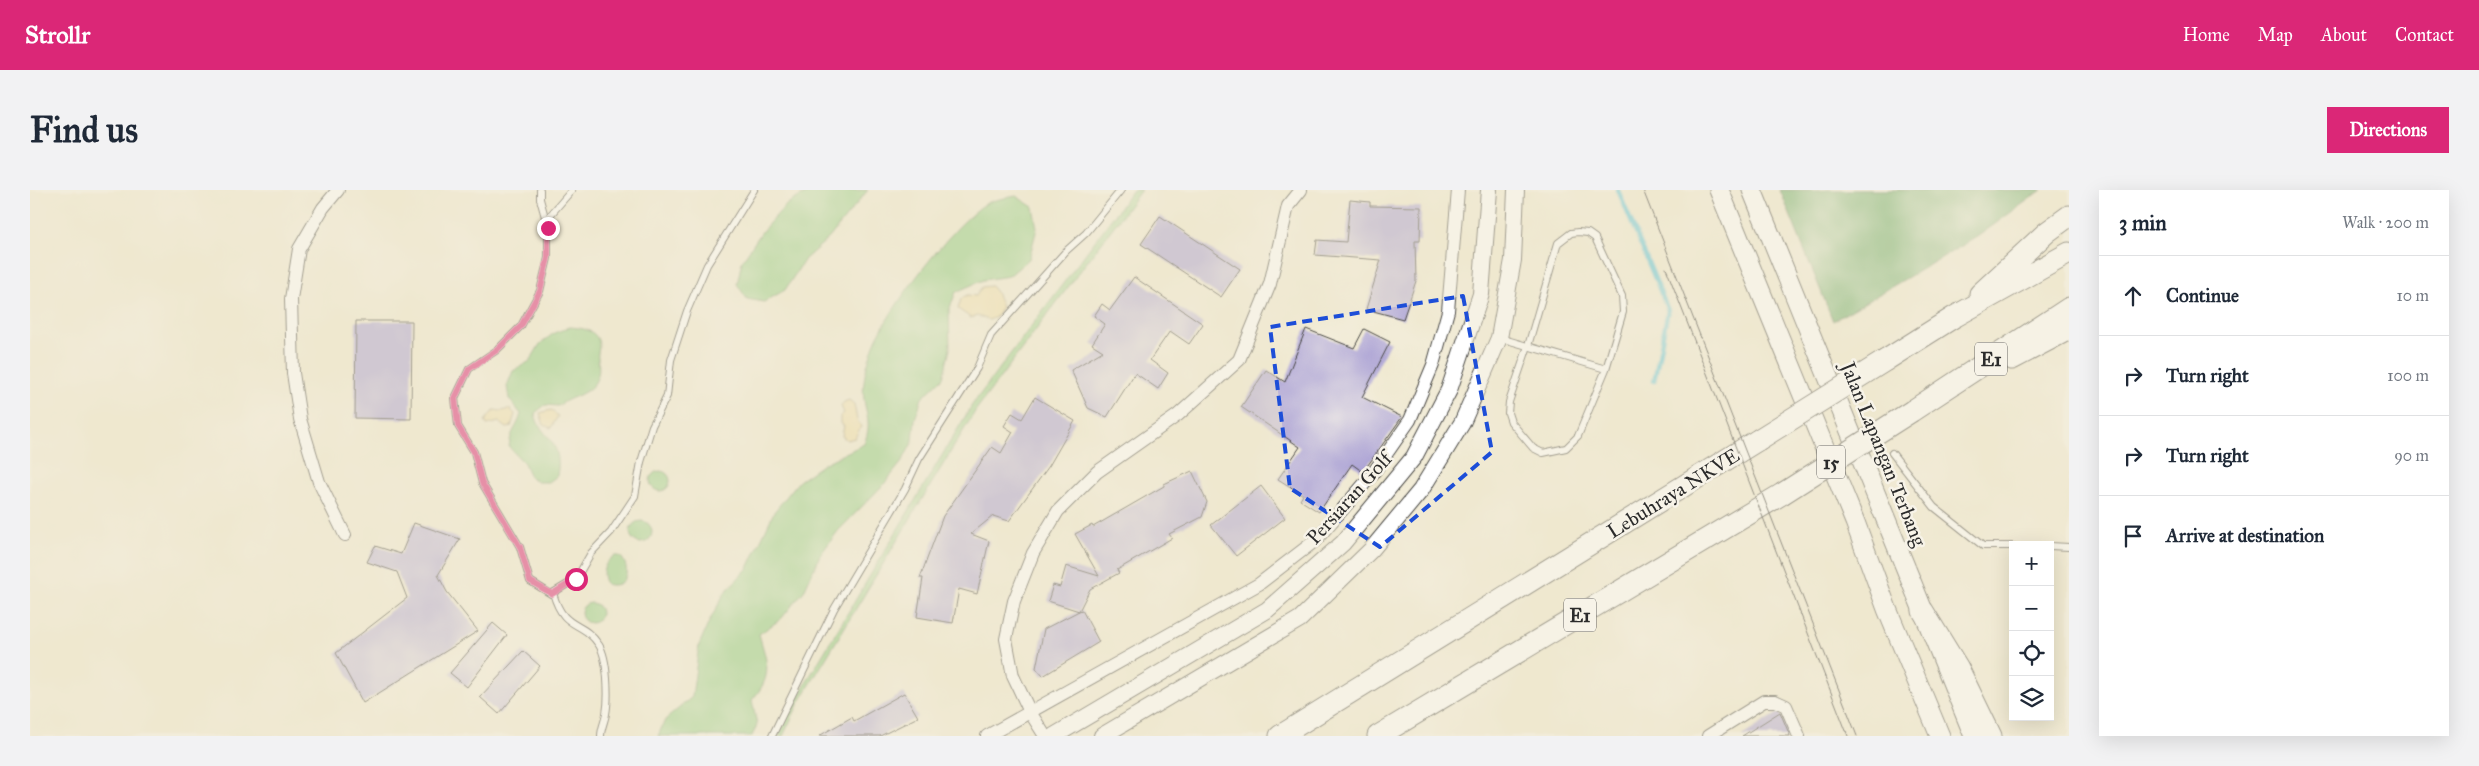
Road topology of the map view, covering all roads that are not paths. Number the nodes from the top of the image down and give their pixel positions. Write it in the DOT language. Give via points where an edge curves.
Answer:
graph roads {
  1 [pos="338,190"];
  2 [pos="540,190"];
  3 [pos="572,190"];
  4 [pos="754,190"];
  5 [pos="1121,190"];
  6 [pos="1301,190"];
  7 [pos="1458,190"];
  8 [pos="1489,190"];
  9 [pos="1516,190"];
  10 [pos="1719,190"];
  11 [pos="1752,190"];
  12 [pos="2069,216"];
  13 [pos="546,220"];
  14 [pos="2069,253"];
  15 [pos="2069,308"];
  16 [pos="1954,318"];
  17 [pos="2069,329"];
  18 [pos="1499,338"];
  19 [pos="1528,346"];
  20 [pos="1606,369"];
  21 [pos="1912,411"];
  22 [pos="1892,453"];
  23 [pos="345,535"];
  24 [pos="2009,546"];
  25 [pos="2054,546"];
  26 [pos="2069,547"];
  27 [pos="552,593"];
  28 [pos="1923,612"];
  29 [pos="1030,712"];
  30 [pos="602,736"];
  31 [pos="772,736"];
  32 [pos="987,736"];
  33 [pos="1045,736"];
  34 [pos="1054,736"];
  35 [pos="1102,736"];
  36 [pos="1280,736"];
  37 [pos="1378,736"];
  38 [pos="1708,736"];
  39 [pos="1799,736"];
  40 [pos="1940,736"];
  41 [pos="1974,736"];
  42 [pos="1992,736"];
  1 -- 23 [label="street" via="323,208 299,249 291,300 293,373 300,419 320,482"];
  2 -- 13 [label="lane"];
  3 -- 13 [label="lane"];
  4 -- 27 [label="lane" via="707,265 687,311 671,360 667,396 652,426 635,496 611,532 591,553 576,579"];
  5 -- 31 [label="lane" via="992,336 977,368 919,458 905,489 834,609"];
  6 -- 29 [label="street" via="1288,206 1270,284 1239,360 1178,415 1097,472 1058,511 1033,553 1014,601 1006,639 1013,676"];
  7 -- 29 [label="street" via="1448,311 1433,365 1410,420 1371,476 1316,540 1259,584"];
  8 -- 34 [label="street, Persiaran Golf" via="1481,294 1449,390 1414,456 1343,543 1267,610"];
  9 -- 18 [label="street" via="1513,260"];
  10 -- 40 [label="main road, 15"];
  11 -- 28 [label="main road, Jalan Lapangan Terbang / 15"];
  12 -- 16 [label="highway" via="2047,232"];
  13 -- 27 [label="lane" via="548,258 540,291 521,326 497,350 469,369 455,398 458,426 474,452 482,483 520,547 530,581"];
  14 -- 16 [label="highway, Lebuhraya NKVE"];
  15 -- 21 [label="highway, E1"];
  16 -- 36 [label="highway, Lebuhraya NKVE, bridge"];
  17 -- 21 [label="highway"];
  18 -- 19 [label="lane"];
  18 -- 35 [label="street" via="1462,423 1421,490 1372,548 1300,619"];
  19 -- 20 [label="lane"];
  19 -- 20 [label="lane" via="1508,413 1511,422 1533,448 1543,453 1566,448 1578,436"];
  19 -- 20 [label="lane" via="1558,243 1571,233 1588,233 1595,238 1622,296 1623,312"];
  21 -- 37 [label="highway, E1, bridge" via="1782,494"];
  22 -- 24 [label="lane" via="1934,507 1982,546"];
  25 -- 26 [label="lane"];
  27 -- 30 [label="lane" via="558,610 570,624 589,633 601,647 607,679"];
  28 -- 41 [label="main road, Jalan Lapangan Terbang / 15"];
  28 -- 42 [label="highway" via="1958,668"];
  29 -- 32 [label="street"];
  29 -- 33 [label="street"];
  38 -- 39 [label="street" via="1764,701 1786,706"];
}
